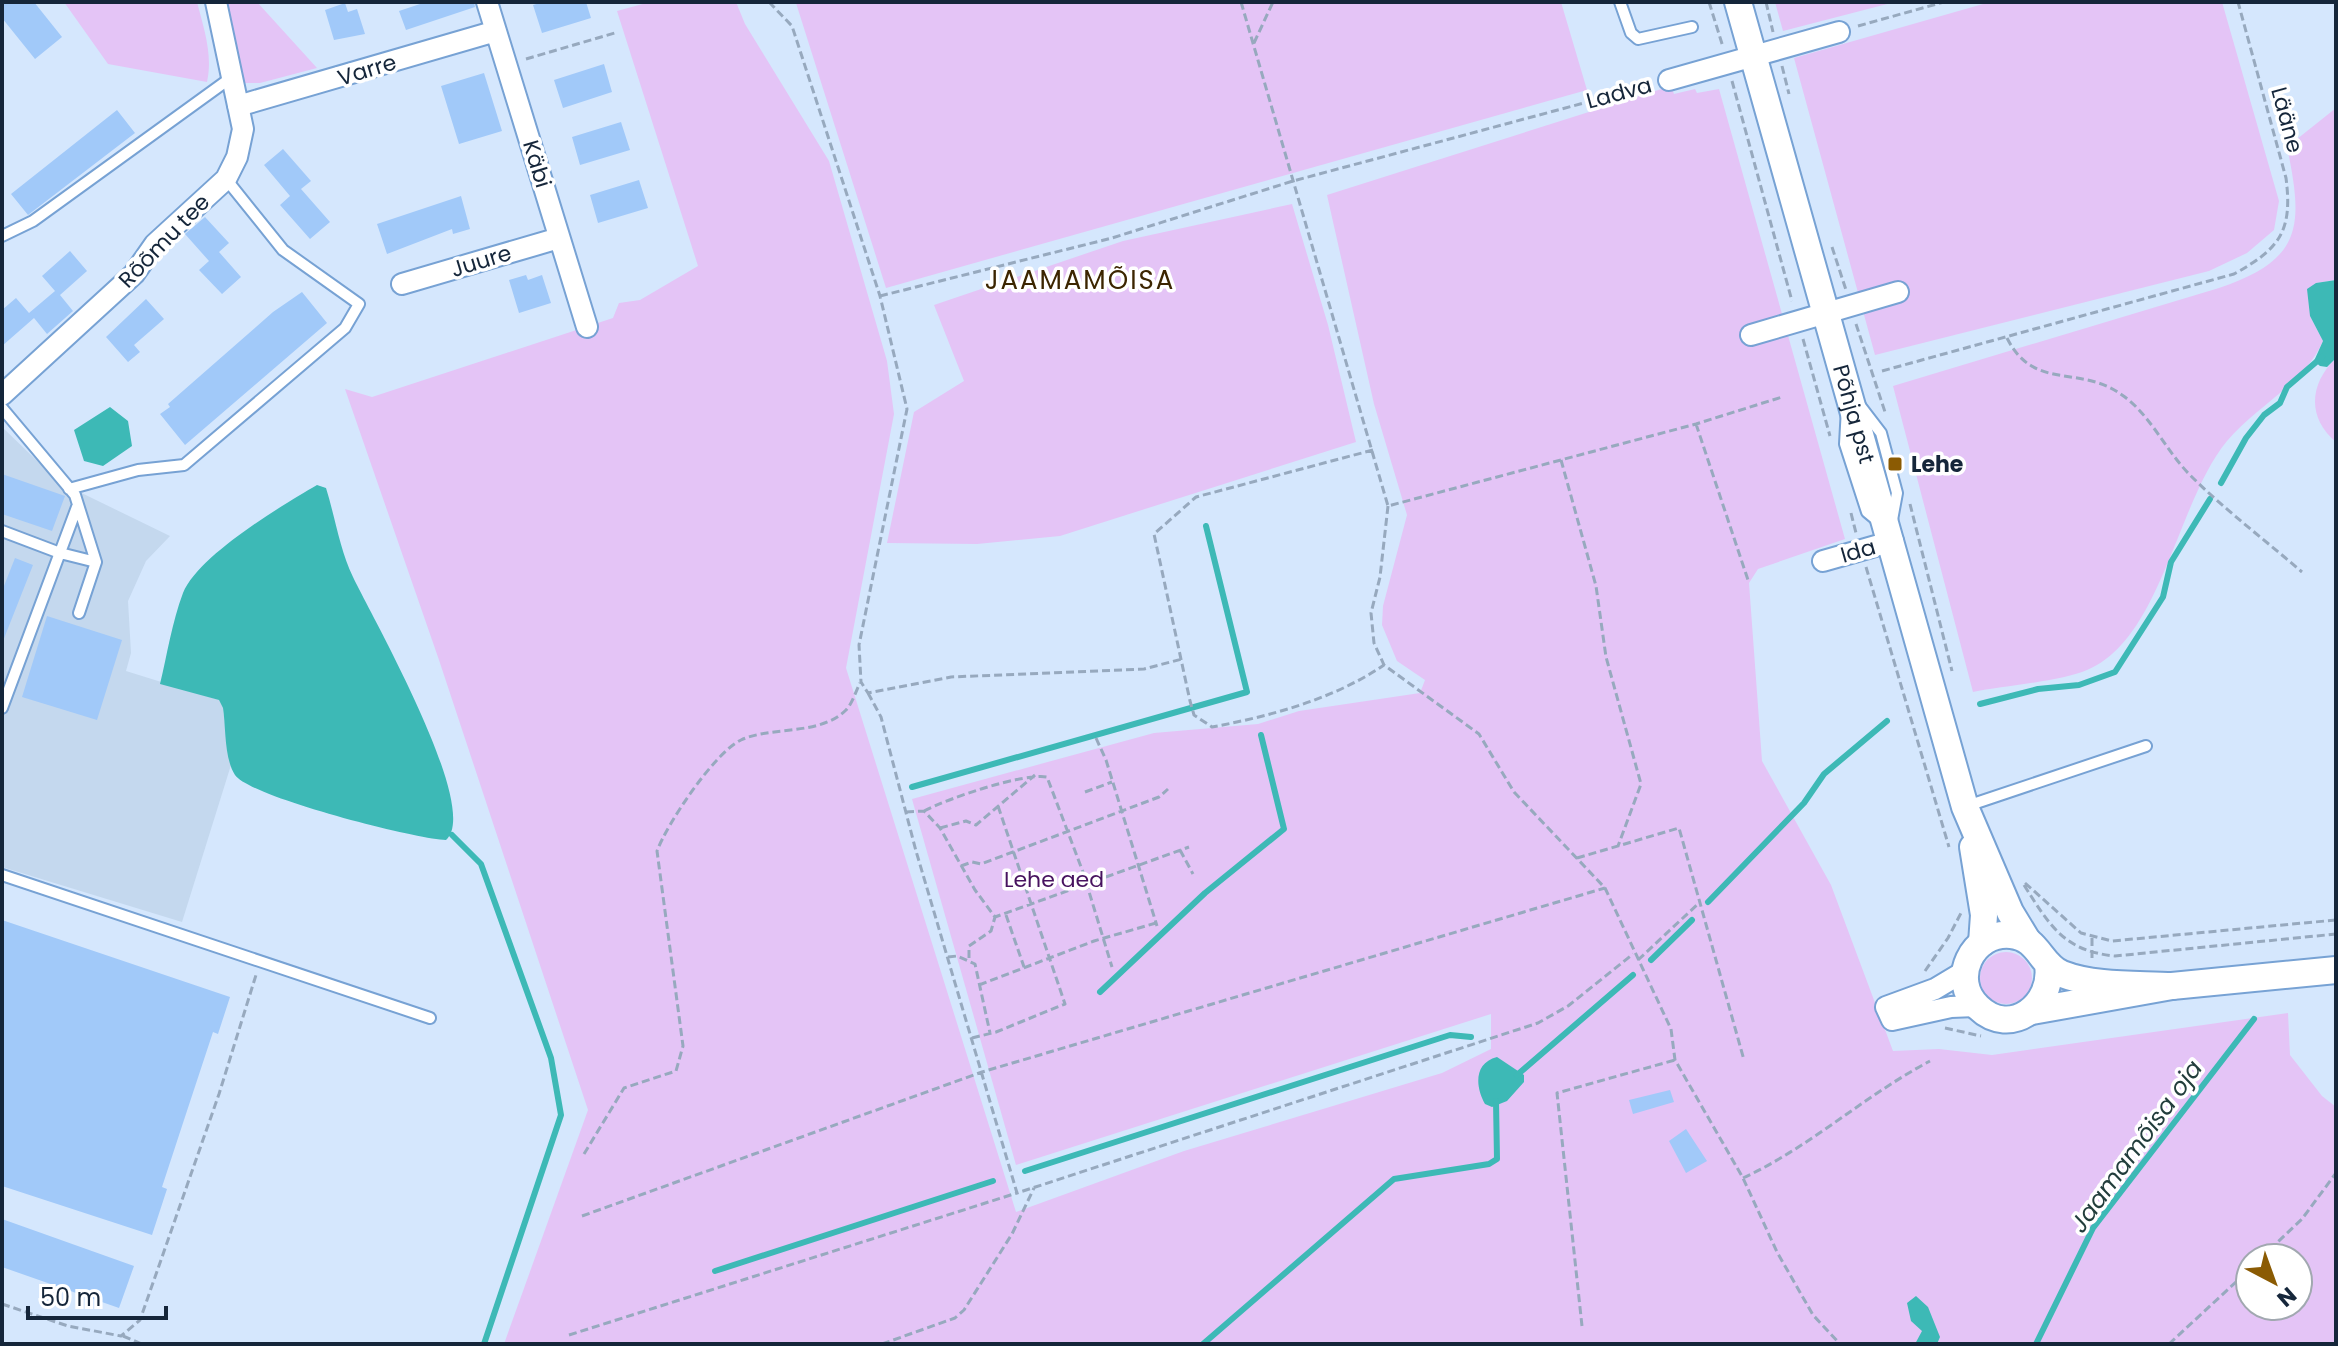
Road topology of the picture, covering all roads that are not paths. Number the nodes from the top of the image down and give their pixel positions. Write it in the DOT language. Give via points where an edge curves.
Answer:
graph roads {
  1 [pos="216,2"];
  2 [pos="487,2"];
  3 [pos="1620,2"];
  4 [pos="1738,2"];
  5 [pos="1692,27"];
  6 [pos="496,31"];
  7 [pos="1839,32"];
  8 [pos="1754,56"];
  9 [pos="232,77"];
  10 [pos="1669,80"];
  11 [pos="238,106"];
  12 [pos="226,179"];
  13 [pos="2,236"];
  14 [pos="559,238"];
  15 [pos="402,284"];
  16 [pos="1898,292"];
  17 [pos="1827,313"];
  18 [pos="587,327"];
  19 [pos="1751,335"];
  20 [pos="2,395"];
  21 [pos="2,408"];
  22 [pos="69,489"];
  23 [pos="77,507"];
  24 [pos="2,531"];
  25 [pos="1891,536"];
  26 [pos="60,553"];
  27 [pos="1823,561"];
  28 [pos="96,562"];
  29 [pos="79,613"];
  30 [pos="2,708"];
  31 [pos="2146,746"];
  32 [pos="1968,815"];
  33 [pos="2,875"];
  34 [pos="2027,940"];
  35 [pos="1982,943"];
  36 [pos="2048,965"];
  37 [pos="2336,970"];
  38 [pos="1965,971"];
  39 [pos="2172,986"];
  40 [pos="1976,1006"];
  41 [pos="2032,1011"];
  42 [pos="430,1018"];
  1 -- 9 [label="street, Rõõmu tee"];
  2 -- 6 [label="street, Käbi"];
  3 -- 5 [label="lane" via="1638,39"];
  4 -- 8 [label="street, Põhja pst"];
  6 -- 11 [label="street, Varre"];
  6 -- 14 [label="street, Käbi"];
  7 -- 8 [label="street, Ladva"];
  8 -- 10 [label="street, Ladva"];
  8 -- 17 [label="street, Põhja pst"];
  9 -- 11 [label="street, Rõõmu tee"];
  9 -- 13 [label="lane" via="33,221"];
  11 -- 12 [label="street, Rõõmu tee" via="243,129"];
  12 -- 20 [label="street, Rõõmu tee" via="155,244 134,274"];
  12 -- 22 [label="lane" via="283,250 359,304 345,328 184,465 138,470"];
  14 -- 15 [label="street, Juure"];
  14 -- 18 [label="street, Käbi"];
  16 -- 17 [label="street"];
  17 -- 19 [label="street"];
  17 -- 25 [label="street, Põhja pst"];
  21 -- 22 [label="lane"];
  22 -- 23 [label="lane"];
  23 -- 26 [label="lane"];
  23 -- 28 [label="lane"];
  24 -- 26 [label="lane"];
  25 -- 27 [label="street, Ida"];
  25 -- 32 [label="street, Põhja pst"];
  26 -- 28 [label="lane"];
  26 -- 30 [label="lane"];
  28 -- 29 [label="lane"];
  31 -- 32 [label="lane"];
  32 -- 34 [label="street, Põhja pst"];
  32 -- 35 [label="street, Põhja pst" via="1984,915"];
  33 -- 42 [label="lane"];
  34 -- 35 [label="street" via="2004,935"];
  34 -- 36 [label="street"];
  35 -- 38 [label="street" via="1970,955"];
  36 -- 39 [label="street" via="2059,973 2092,967"];
  36 -- 41 [label="street" via="2045,995"];
  37 -- 39 [label="street"];
  38 -- 40 [label="street"];
  38 -- 40 [label="street" via="1886,1007 1892,1020"];
  39 -- 41 [label="street"];
  40 -- 41 [label="street" via="1997,1018"];
}
